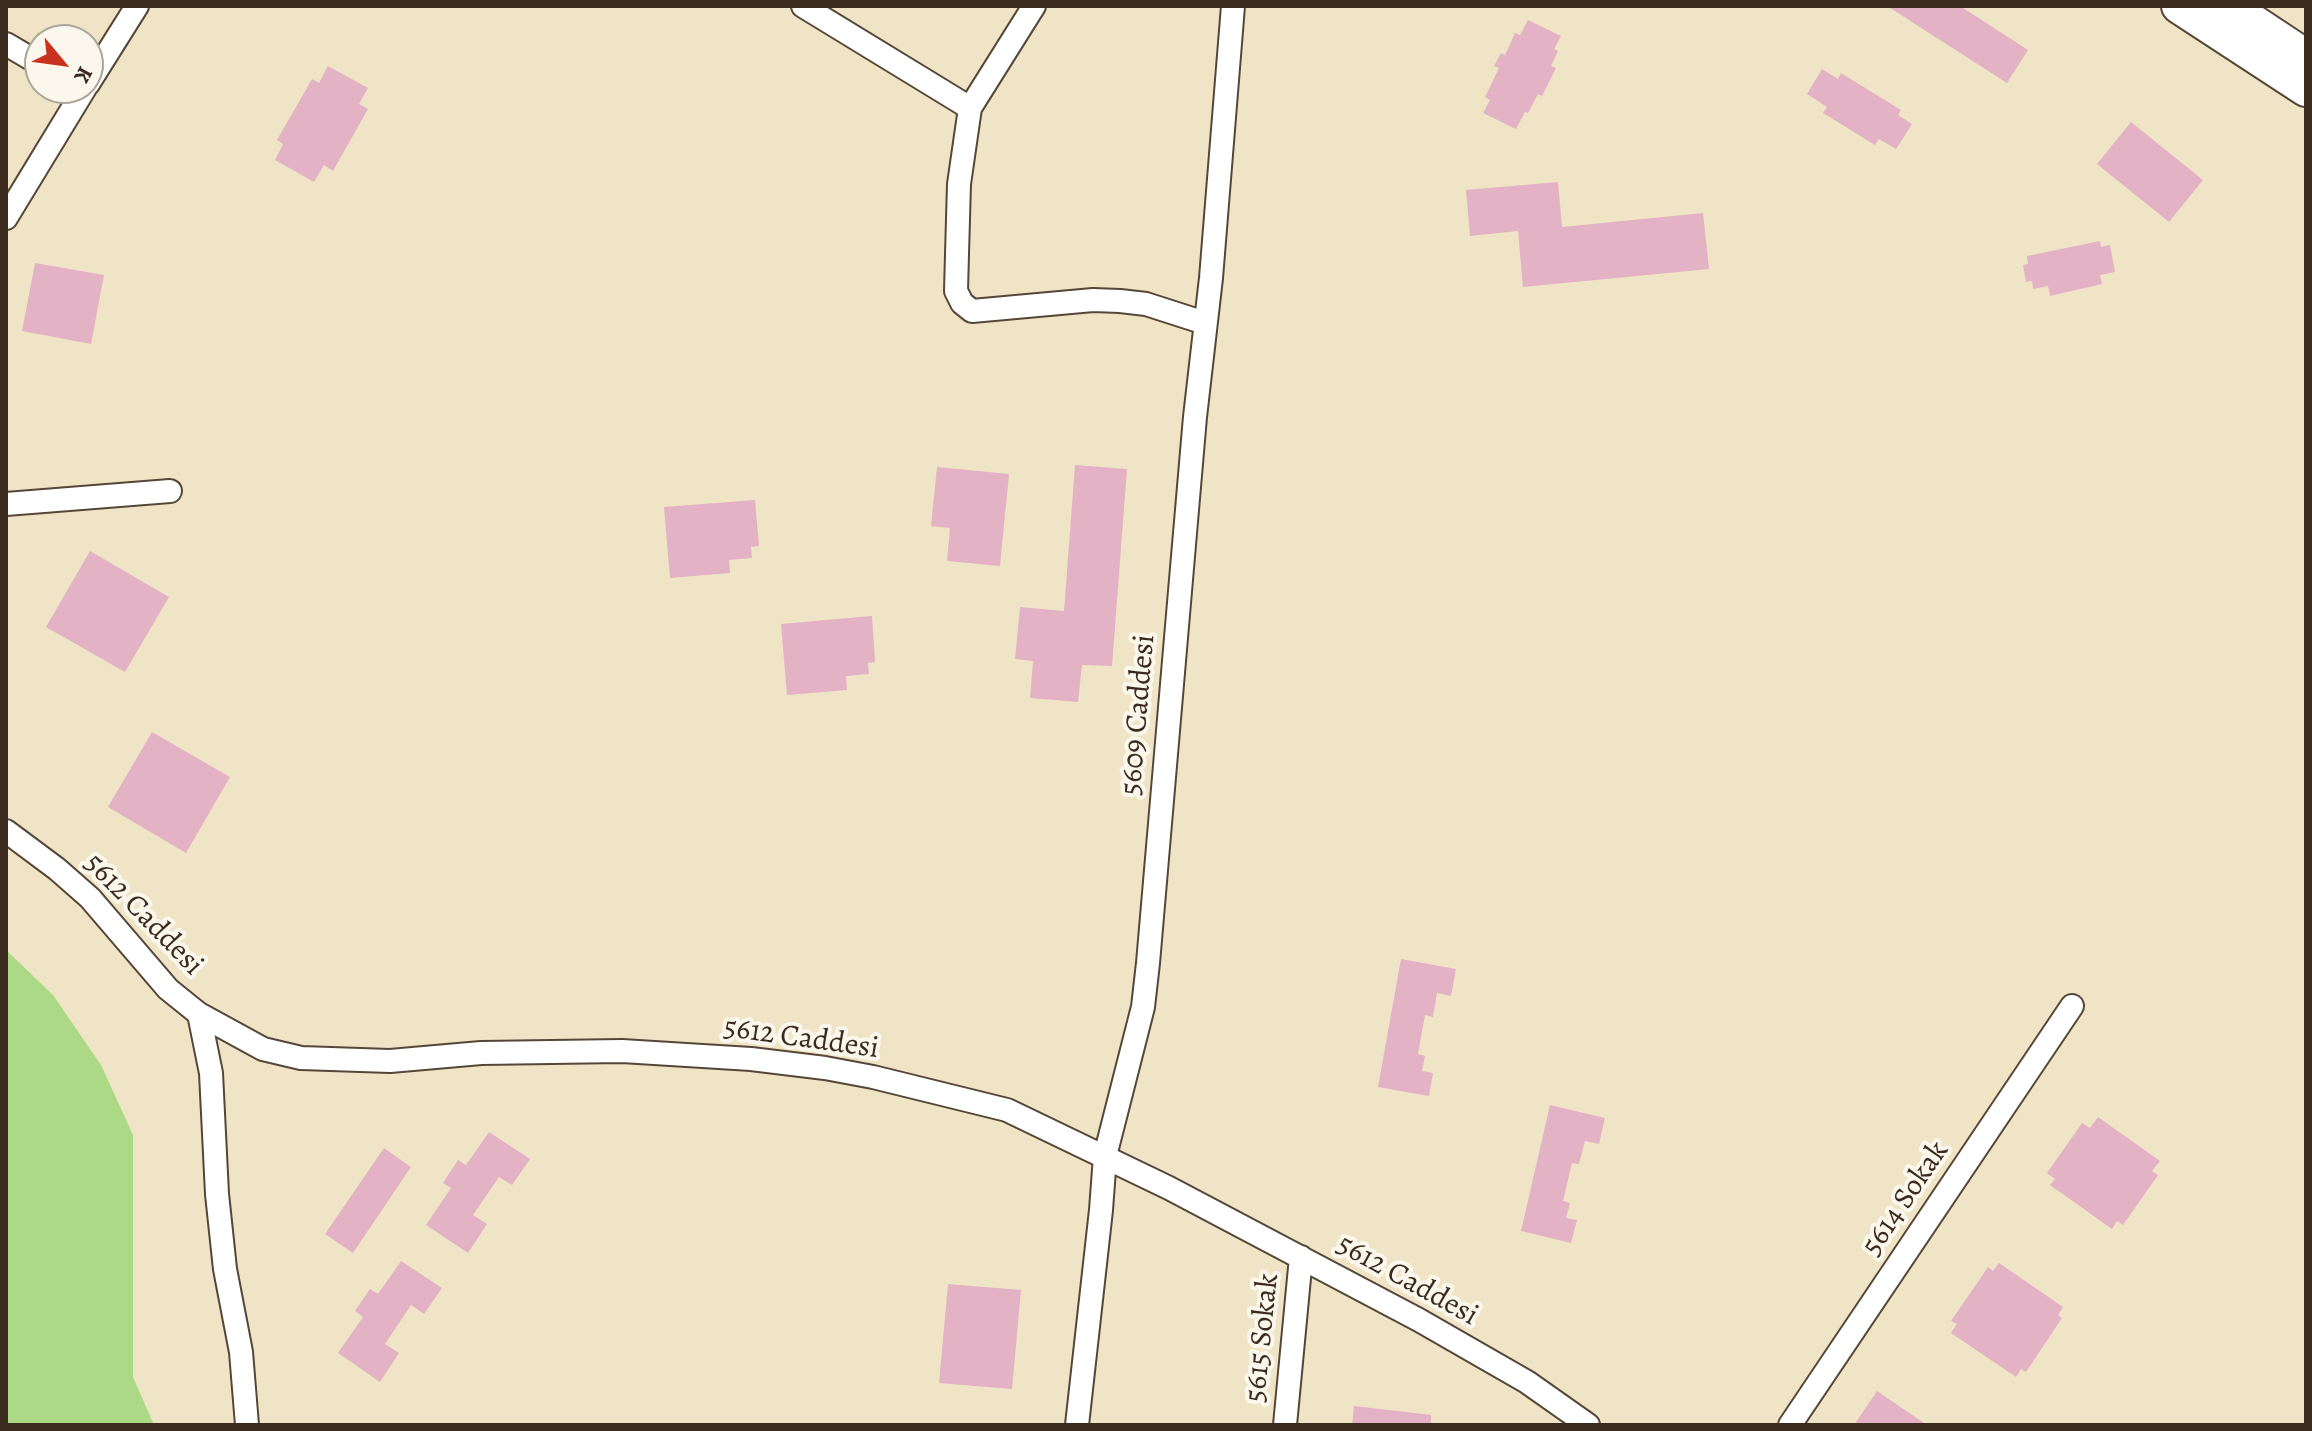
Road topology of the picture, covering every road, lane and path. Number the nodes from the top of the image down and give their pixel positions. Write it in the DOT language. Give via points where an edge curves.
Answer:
graph roads {
  1 [pos="137,6"];
  2 [pos="803,6"];
  3 [pos="1034,6"];
  4 [pos="1233,6"];
  5 [pos="2179,6"];
  6 [pos="2229,6"];
  7 [pos="6,44"];
  8 [pos="24,55"];
  9 [pos="104,56"];
  10 [pos="2306,57"];
  11 [pos="2306,89"];
  12 [pos="74,104"];
  13 [pos="970,108"];
  14 [pos="6,218"];
  15 [pos="1205,323"];
  16 [pos="170,491"];
  17 [pos="6,504"];
  18 [pos="6,831"];
  19 [pos="2072,1006"];
  20 [pos="199,1014"];
  21 [pos="1105,1156"];
  22 [pos="1301,1257"];
  23 [pos="247,1425"];
  24 [pos="1077,1425"];
  25 [pos="1285,1425"];
  26 [pos="1588,1425"];
  27 [pos="1790,1425"];
  1 -- 9 [label="street"];
  2 -- 13 [label="street"];
  3 -- 13 [label="street"];
  4 -- 15 [label="street, 5609 Caddesi"];
  5 -- 11 [label="highway"];
  6 -- 10 [label="highway"];
  7 -- 8 [label="street"];
  12 -- 14 [label="street"];
  13 -- 15 [label="street" via="959,184 956,291 962,303 972,311 1120,301"];
  15 -- 21 [label="street, 5609 Caddesi" via="1144,992"];
  16 -- 17 [label="street"];
  18 -- 20 [label="street, 5612 Caddesi" via="90,898 149,970"];
  19 -- 27 [label="street, 5614 Sokak"];
  20 -- 21 [label="street, 5612 Caddesi" via="263,1049 301,1058 390,1061 481,1053 622,1051 825,1068 1007,1110"];
  20 -- 23 [label="street" via="211,1073 222,1239"];
  21 -- 22 [label="street, 5612 Caddesi"];
  21 -- 24 [label="street, 5609 Caddesi"];
  22 -- 25 [label="street, 5615 Sokak"];
  22 -- 26 [label="street, 5612 Caddesi" via="1514,1374"];
}
